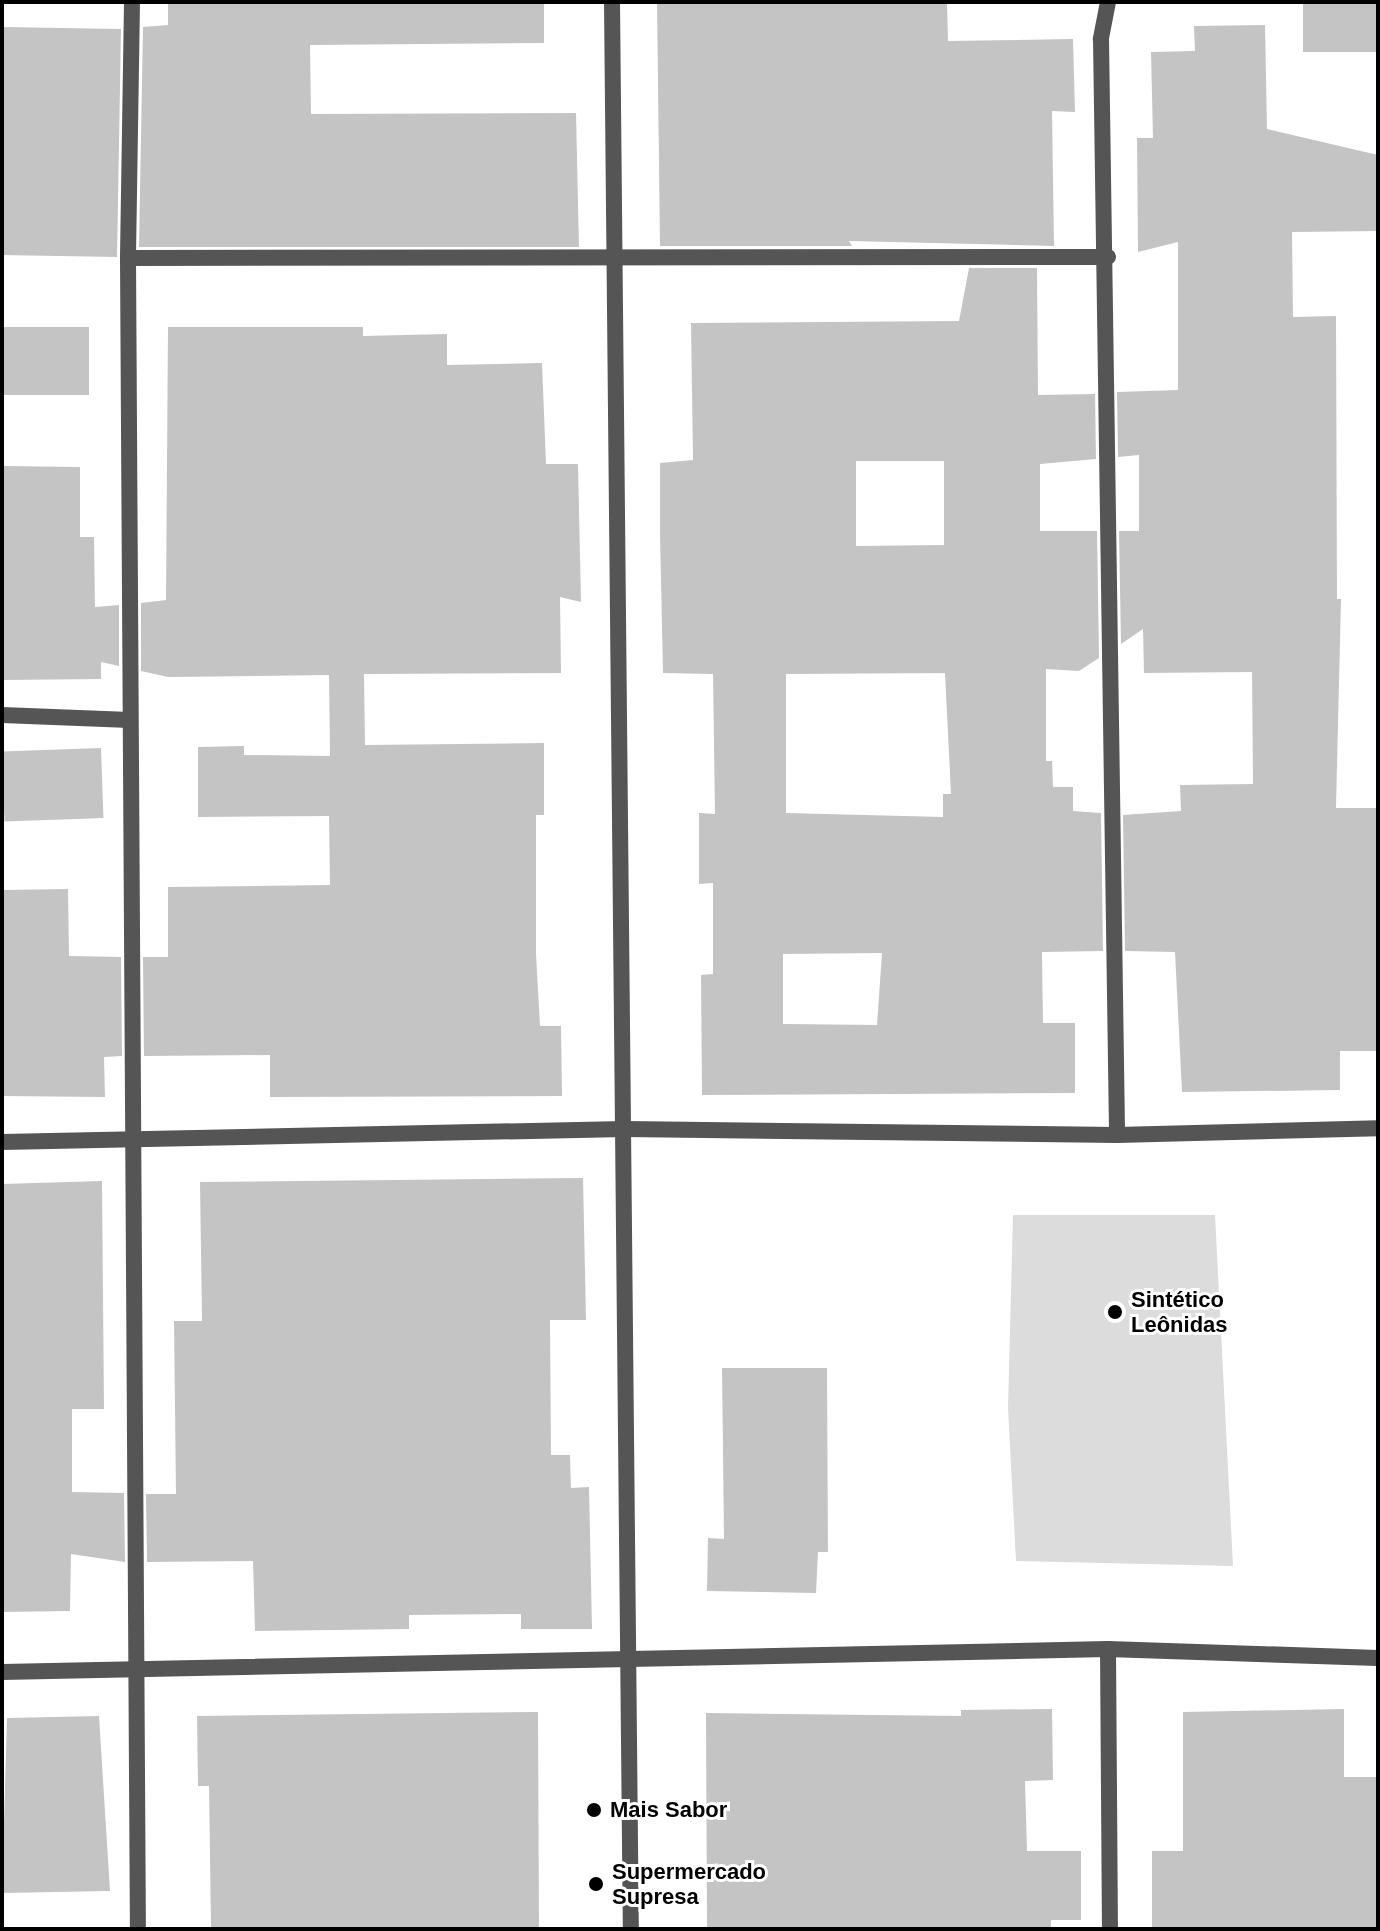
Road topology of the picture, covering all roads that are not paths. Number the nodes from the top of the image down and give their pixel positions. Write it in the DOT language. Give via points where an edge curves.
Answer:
graph roads {
  1 [pos="132,2"];
  2 [pos="612,2"];
  3 [pos="1108,2"];
  4 [pos="614,253"];
  5 [pos="1108,257"];
  6 [pos="128,258"];
  7 [pos="2,715"];
  8 [pos="130,720"];
  9 [pos="1378,1128"];
  10 [pos="625,1129"];
  11 [pos="1117,1135"];
  12 [pos="2,1142"];
  13 [pos="132,1143"];
  14 [pos="1108,1649"];
  15 [pos="627,1657"];
  16 [pos="1378,1658"];
  17 [pos="2,1672"];
  18 [pos="139,1672"];
  19 [pos="138,1929"];
  20 [pos="631,1929"];
  21 [pos="1110,1929"];
  1 -- 6 [label="street"];
  2 -- 4 [label="street"];
  3 -- 5 [label="street" via="1101,39"];
  4 -- 5 [label="street"];
  4 -- 6 [label="street"];
  4 -- 10 [label="street"];
  5 -- 11 [label="street"];
  6 -- 8 [label="street"];
  7 -- 8 [label="street"];
  8 -- 13 [label="street"];
  9 -- 11 [label="street"];
  10 -- 11 [label="street"];
  10 -- 13 [label="street"];
  10 -- 15 [label="street"];
  12 -- 13 [label="street"];
  13 -- 18 [label="street"];
  14 -- 15 [label="street"];
  14 -- 16 [label="street"];
  14 -- 21 [label="street"];
  15 -- 18 [label="street"];
  15 -- 20 [label="street"];
  17 -- 18 [label="street"];
  18 -- 19 [label="street"];
}
